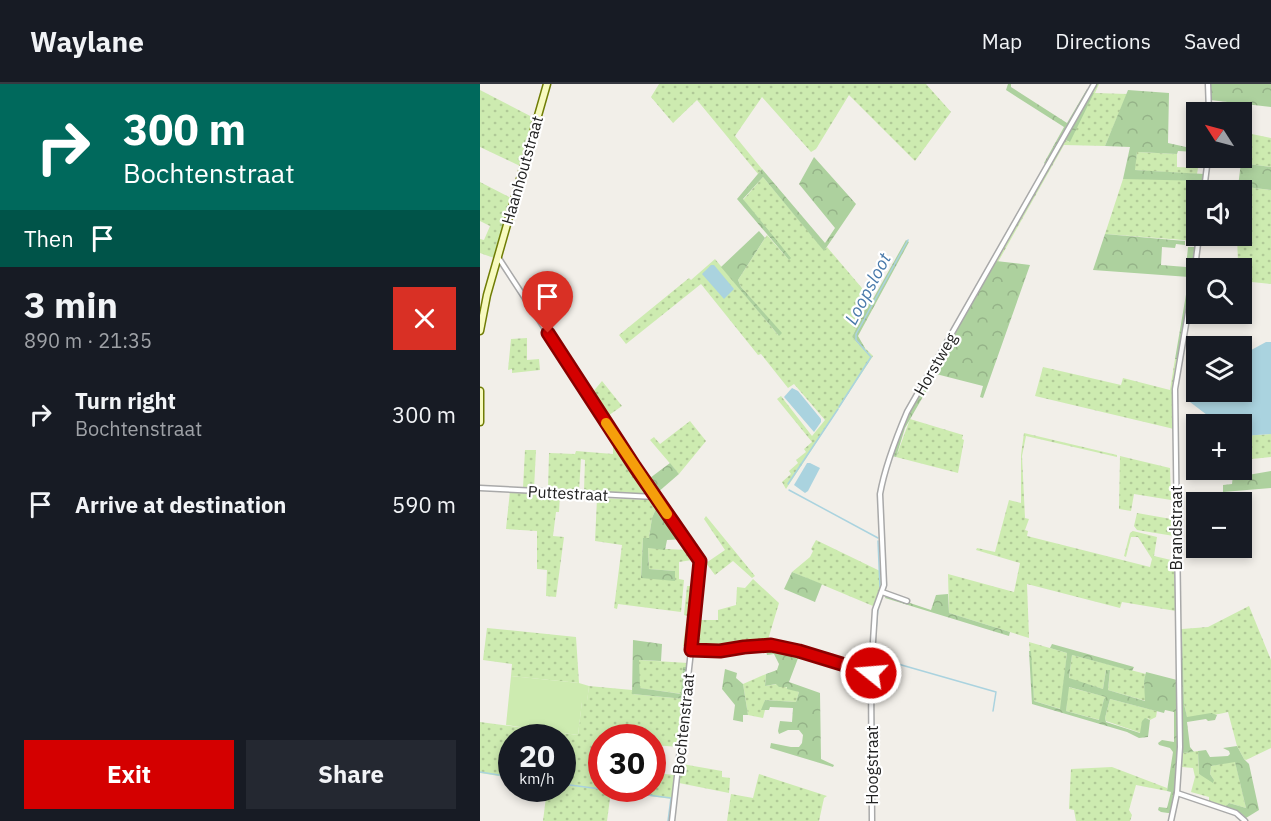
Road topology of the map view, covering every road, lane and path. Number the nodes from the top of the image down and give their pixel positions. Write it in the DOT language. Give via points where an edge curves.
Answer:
graph roads {
  1 [pos="547,84"];
  2 [pos="1094,84"];
  3 [pos="1208,84"];
  4 [pos="1209,102"];
  5 [pos="1198,246"];
  6 [pos="497,257"];
  7 [pos="482,308"];
  8 [pos="480,331"];
  9 [pos="480,391"];
  10 [pos="480,422"];
  11 [pos="480,488"];
  12 [pos="656,497"];
  13 [pos="882,592"];
  14 [pos="907,601"];
  15 [pos="691,650"];
  16 [pos="871,673"];
  17 [pos="1177,793"];
  18 [pos="672,821"];
  19 [pos="872,821"];
  20 [pos="1171,821"];
  21 [pos="1245,821"];
  1 -- 6 [label="street, Haanhoutstraat"];
  2 -- 13 [label="street, Horstweg" via="899,430 880,494"];
  3 -- 4 [label="street"];
  5 -- 17 [label="street, Brandstraat" via="1175,389 1180,737"];
  6 -- 7 [label="street, Haanhoutstraat"];
  6 -- 12 [label="street, Bochtenstraat"];
  7 -- 8 [label="street, Haanhoutstraat"];
  9 -- 10 [label="street"];
  11 -- 12 [label="street, Puttestraat"];
  12 -- 15 [label="street, Bochtenstraat" via="700,563"];
  13 -- 14 [label="street"];
  13 -- 16 [label="street, Horstweg" via="875,610"];
  15 -- 16 [label="street" via="771,645"];
  15 -- 18 [label="street, Bochtenstraat"];
  16 -- 19 [label="street, Hoogstraat"];
  17 -- 20 [label="street, Brandstraat"];
  17 -- 21 [label="street" via="1236,813"];
}
